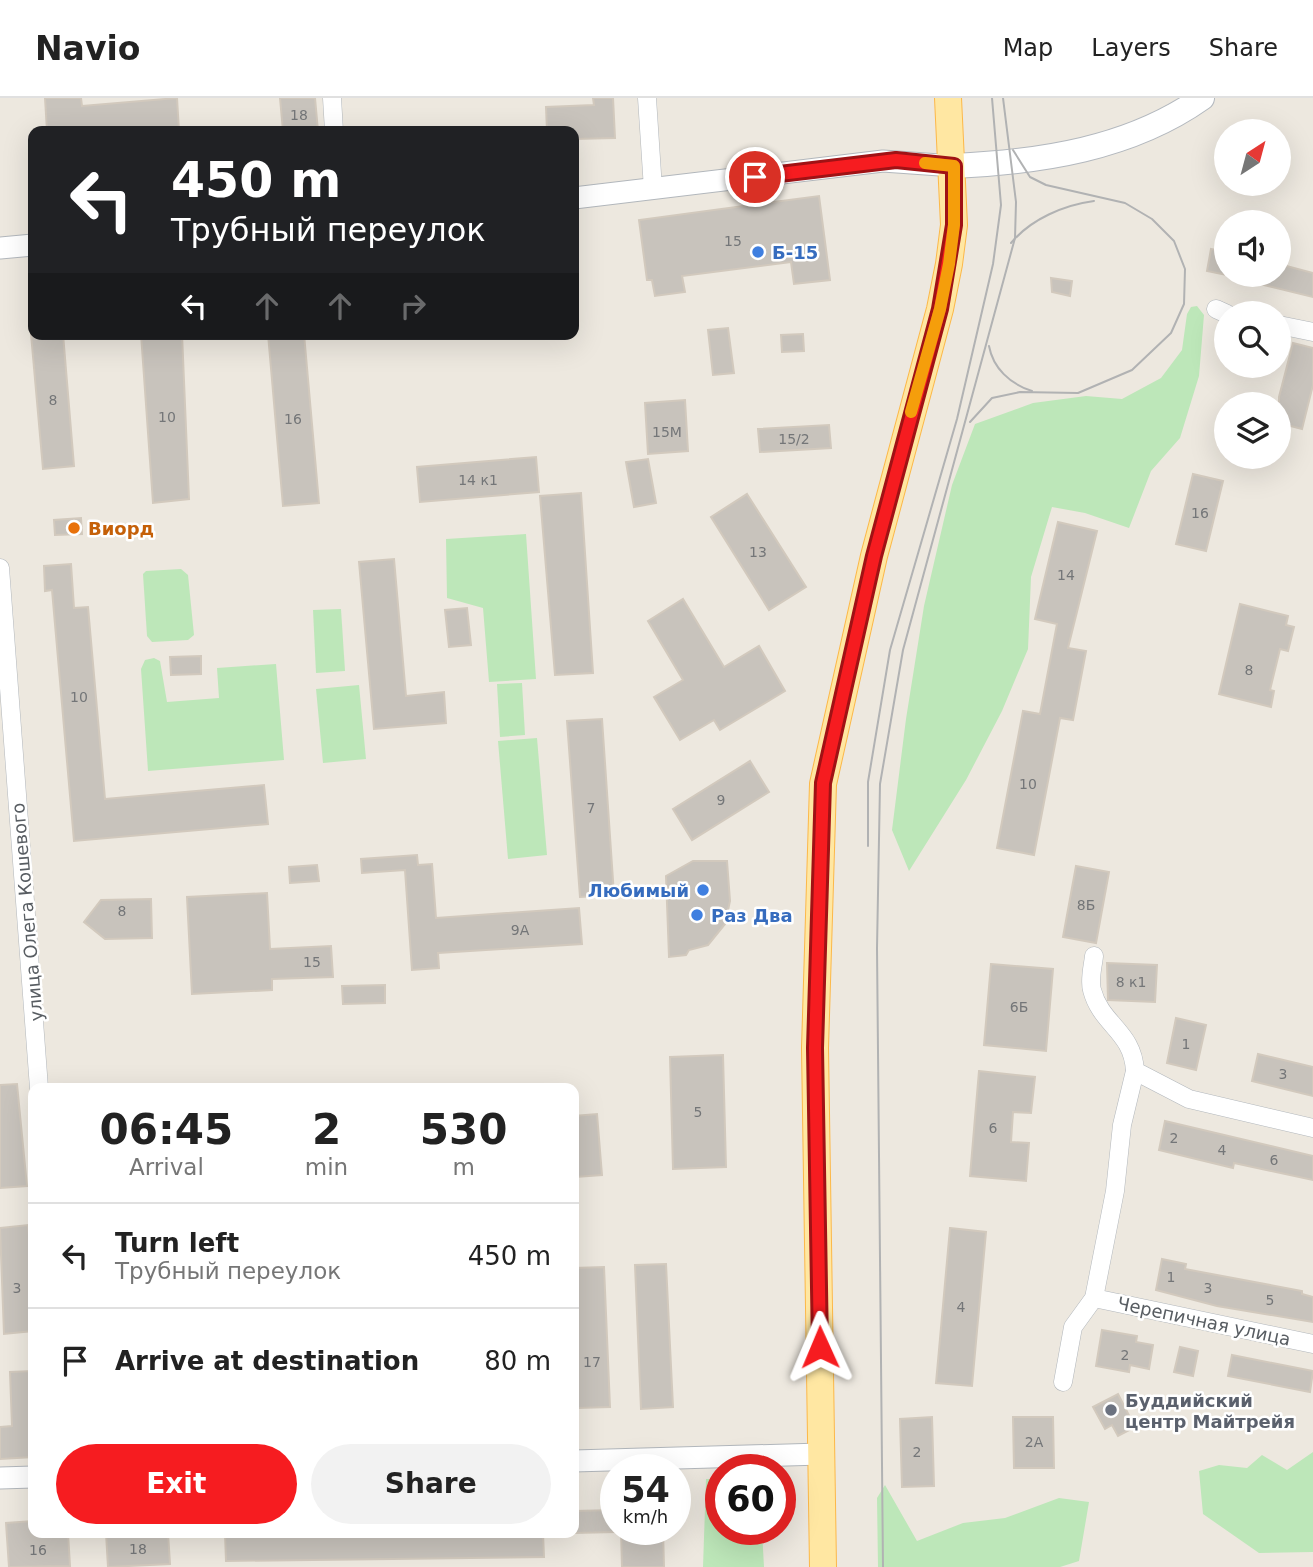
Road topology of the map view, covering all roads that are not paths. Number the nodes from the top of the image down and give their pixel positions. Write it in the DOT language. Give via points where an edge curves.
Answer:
graph roads {
  1 [pos="332,98"];
  2 [pos="647,98"];
  3 [pos="948,98"];
  4 [pos="1202,98"];
  5 [pos="334,126"];
  6 [pos="954,166"];
  7 [pos="653,189"];
  8 [pos="579,197"];
  9 [pos="28,245"];
  10 [pos="0,248"];
  11 [pos="1291,327"];
  12 [pos="1313,332"];
  13 [pos="0,568"];
  14 [pos="1094,956"];
  15 [pos="1135,1072"];
  16 [pos="39,1083"];
  17 [pos="1313,1128"];
  18 [pos="1094,1298"];
  19 [pos="1313,1344"];
  20 [pos="1063,1382"];
  21 [pos="821,1454"];
  22 [pos="579,1461"];
  23 [pos="28,1477"];
  24 [pos="0,1478"];
  25 [pos="824,1567"];
  1 -- 5 [label="street"];
  2 -- 7 [label="street"];
  3 -- 6 [label="main road"];
  4 -- 6 [label="main road" via="1132,137 1025,160"];
  6 -- 7 [label="street" via="896,160"];
  6 -- 21 [label="main road" via="954,225 940,309 874,556 823,783 815,1048"];
  7 -- 8 [label="street"];
  9 -- 10 [label="street"];
  11 -- 12 [label="street"];
  13 -- 16 [label="street, улица Олега Кошевого"];
  14 -- 15 [label="street" via="1091,987 1101,1013 1124,1035 1134,1053"];
  15 -- 17 [label="street" via="1189,1098"];
  15 -- 18 [label="street"];
  18 -- 19 [label="street, Черепичная улица"];
  18 -- 20 [label="street" via="1073,1327"];
  21 -- 22 [label="street"];
  21 -- 25 [label="main road"];
  23 -- 24 [label="street"];
}
